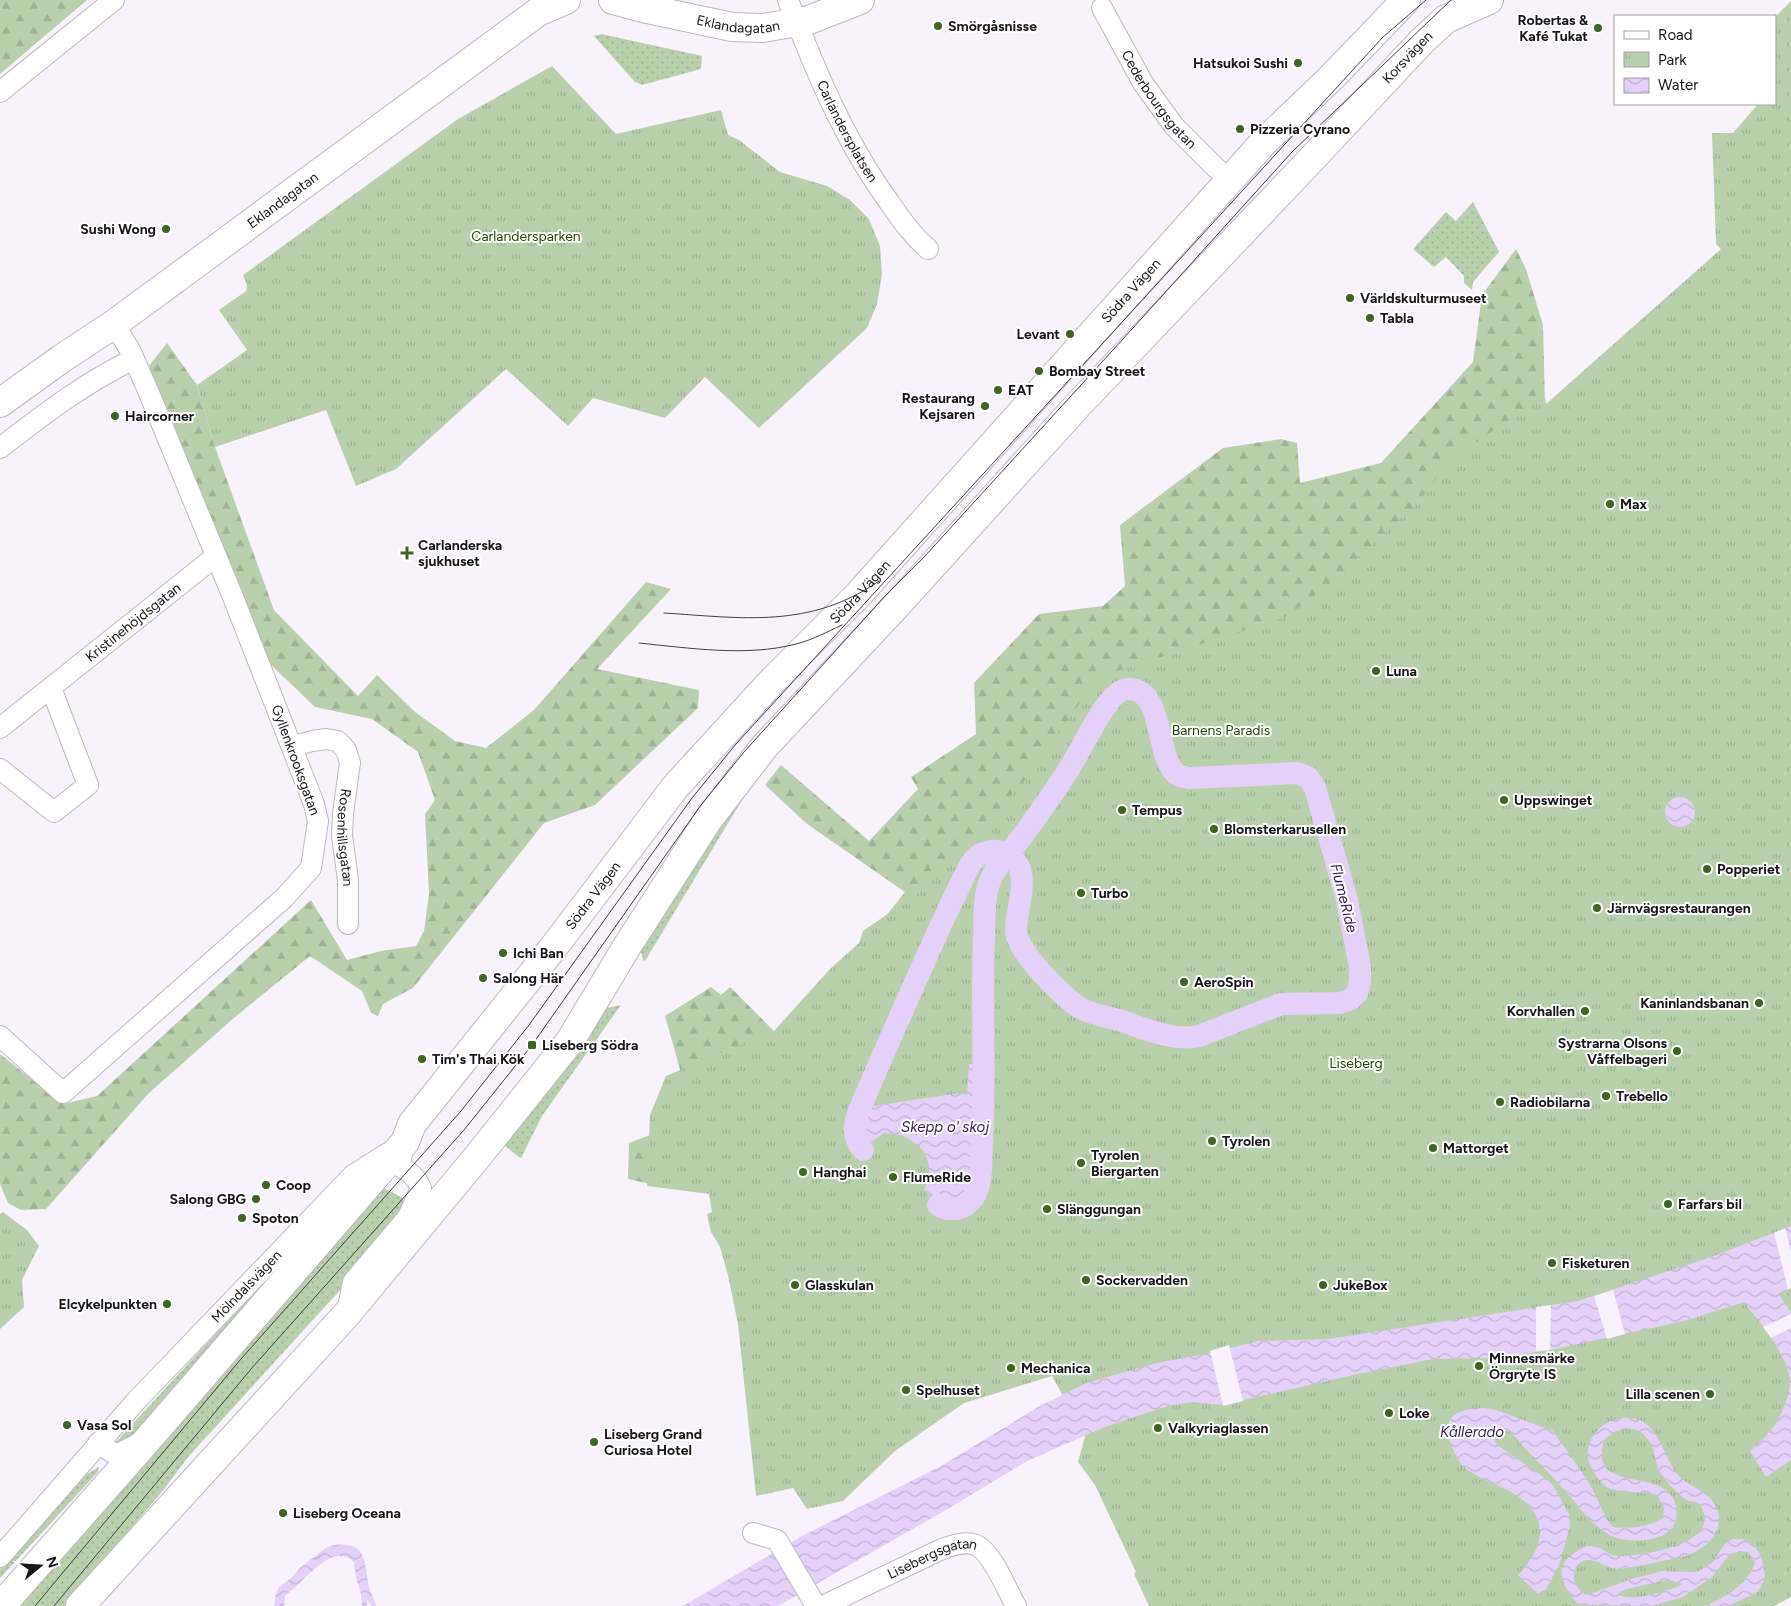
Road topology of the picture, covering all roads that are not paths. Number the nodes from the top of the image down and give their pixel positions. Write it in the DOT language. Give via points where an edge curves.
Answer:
graph roads {
  1 [pos="114,0"];
  2 [pos="566,0"];
  3 [pos="614,0"];
  4 [pos="860,0"];
  5 [pos="1406,0"];
  6 [pos="1469,0"];
  7 [pos="1489,0"];
  8 [pos="1102,8"];
  9 [pos="792,11"];
  10 [pos="1446,19"];
  11 [pos="0,92"];
  12 [pos="1230,180"];
  13 [pos="928,249"];
  14 [pos="114,324"];
  15 [pos="134,359"];
  16 [pos="0,403"];
  17 [pos="0,448"];
  18 [pos="216,556"];
  19 [pos="51,688"];
  20 [pos="0,728"];
  21 [pos="292,747"];
  22 [pos="0,769"];
  23 [pos="348,924"];
  24 [pos="0,1036"];
  25 [pos="409,1133"];
  26 [pos="346,1314"];
  27 [pos="150,1437"];
  28 [pos="98,1443"];
  29 [pos="753,1534"];
  30 [pos="0,1557"];
  31 [pos="1,1606"];
  32 [pos="80,1606"];
  33 [pos="816,1606"];
  34 [pos="823,1606"];
  35 [pos="1016,1606"];
  1 -- 11 [label="street"];
  2 -- 14 [label="main road, Eklandagatan" via="538,12"];
  3 -- 9 [label="main road, Eklandagatan" via="732,28 763,28"];
  4 -- 9 [label="main road, Eklandagatan"];
  5 -- 12 [label="main road, Södra Vägen"];
  6 -- 10 [label="main road"];
  7 -- 10 [label="main road, Korsvägen"];
  8 -- 12 [label="street, Cederbourgsgatan" via="1143,83 1174,126"];
  9 -- 13 [label="street, Carlandersplatsen" via="833,108 871,178 912,234"];
  10 -- 26 [label="main road, Korsvägen" via="1422,40 1078,405 764,747 708,820 570,1041"];
  12 -- 25 [label="main road, Södra Vägen" via="858,595 676,786"];
  14 -- 15 [label="street, Gyllenkrooksgatan"];
  14 -- 16 [label="main road, Eklandagatan"];
  15 -- 17 [label="street" via="104,373"];
  15 -- 18 [label="street, Gyllenkrooksgatan"];
  18 -- 19 [label="street, Kristinehöjdsgatan"];
  18 -- 21 [label="street, Gyllenkrooksgatan"];
  19 -- 20 [label="street, Kristinehöjdsgatan"];
  19 -- 22 [label="street" via="88,785 54,812"];
  21 -- 23 [label="street, Rosenhillsgatan" via="326,739 338,741 346,750 350,763 342,836 348,880"];
  21 -- 24 [label="street, Gyllenkrooksgatan" via="318,821 311,868 284,898 64,1093"];
  25 -- 26 [label="street" via="399,1166 409,1171 421,1188 408,1217 353,1282"];
  25 -- 27 [label="main road, Mölndalsvägen"];
  25 -- 28 [label="street, Mölndalsvägen" via="353,1175"];
  26 -- 32 [label="main road"];
  27 -- 28 [label="street, Mölndalsvägen" via="116,1455"];
  27 -- 31 [label="main road, Mölndalsvägen"];
  28 -- 30 [label="street, Mölndalsvägen"];
  29 -- 33 [label="street" via="777,1540"];
  34 -- 35 [label="street, Lisebergsgatan" via="958,1543 974,1544 985,1551"];
}
